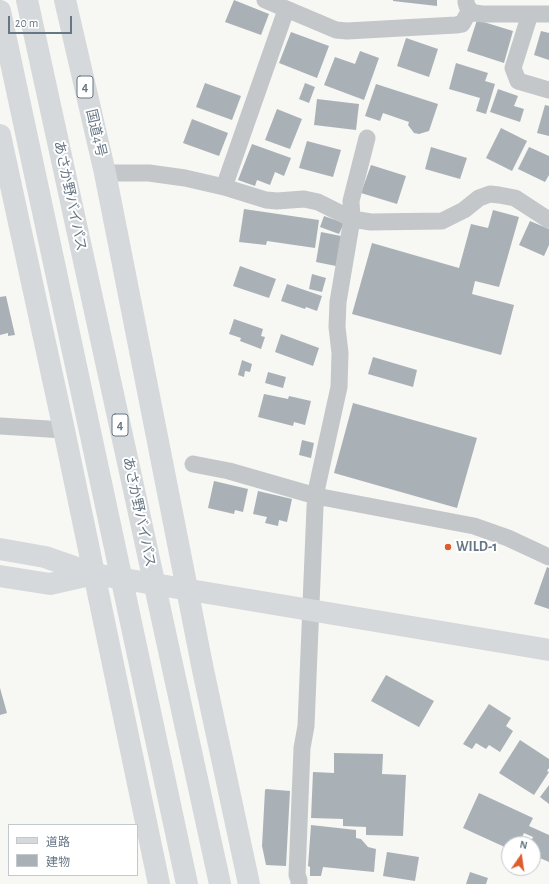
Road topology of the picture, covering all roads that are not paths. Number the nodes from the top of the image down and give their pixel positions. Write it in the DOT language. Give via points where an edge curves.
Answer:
graph roads {
  1 [pos="27,0"];
  2 [pos="64,0"];
  3 [pos="265,0"];
  4 [pos="468,5"];
  5 [pos="286,10"];
  6 [pos="0,11"];
  7 [pos="530,14"];
  8 [pos="549,14"];
  9 [pos="549,90"];
  10 [pos="0,135"];
  11 [pos="367,138"];
  12 [pos="105,173"];
  13 [pos="224,187"];
  14 [pos="352,218"];
  15 [pos="549,220"];
  16 [pos="1,424"];
  17 [pos="64,430"];
  18 [pos="192,464"];
  19 [pos="316,496"];
  20 [pos="0,549"];
  21 [pos="549,557"];
  22 [pos="94,574"];
  23 [pos="0,576"];
  24 [pos="188,590"];
  25 [pos="310,611"];
  26 [pos="549,650"];
  27 [pos="159,884"];
  28 [pos="187,884"];
  29 [pos="220,884"];
  30 [pos="249,884"];
  31 [pos="299,884"];
  1 -- 29 [label="main road, あさか野バイパス / 4"];
  2 -- 12 [label="main road, 国道4号 / 4"];
  3 -- 5 [label="street"];
  4 -- 5 [label="street" via="462,24 358,32 336,30"];
  4 -- 7 [label="street" via="474,13"];
  5 -- 13 [label="street"];
  6 -- 28 [label="main road, 4"];
  7 -- 8 [label="street"];
  7 -- 9 [label="street" via="513,68 518,81"];
  10 -- 17 [label="main road"];
  11 -- 14 [label="street" via="351,201"];
  12 -- 13 [label="street" via="150,173"];
  12 -- 24 [label="main road, 4"];
  13 -- 14 [label="street" via="266,200 304,199 318,202"];
  14 -- 15 [label="street" via="371,222 442,221 464,210 479,198 499,194 514,198"];
  14 -- 19 [label="street" via="338,302 339,387"];
  16 -- 17 [label="street"];
  17 -- 22 [label="main road"];
  18 -- 19 [label="street" via="229,471"];
  19 -- 21 [label="street" via="474,526"];
  19 -- 25 [label="street"];
  20 -- 22 [label="main road" via="45,557"];
  22 -- 23 [label="main road" via="50,584"];
  22 -- 24 [label="main road"];
  22 -- 27 [label="main road"];
  24 -- 25 [label="main road"];
  24 -- 30 [label="main road, 4"];
  25 -- 26 [label="main road"];
  25 -- 31 [label="street" via="306,726 302,748 297,875"];
}
